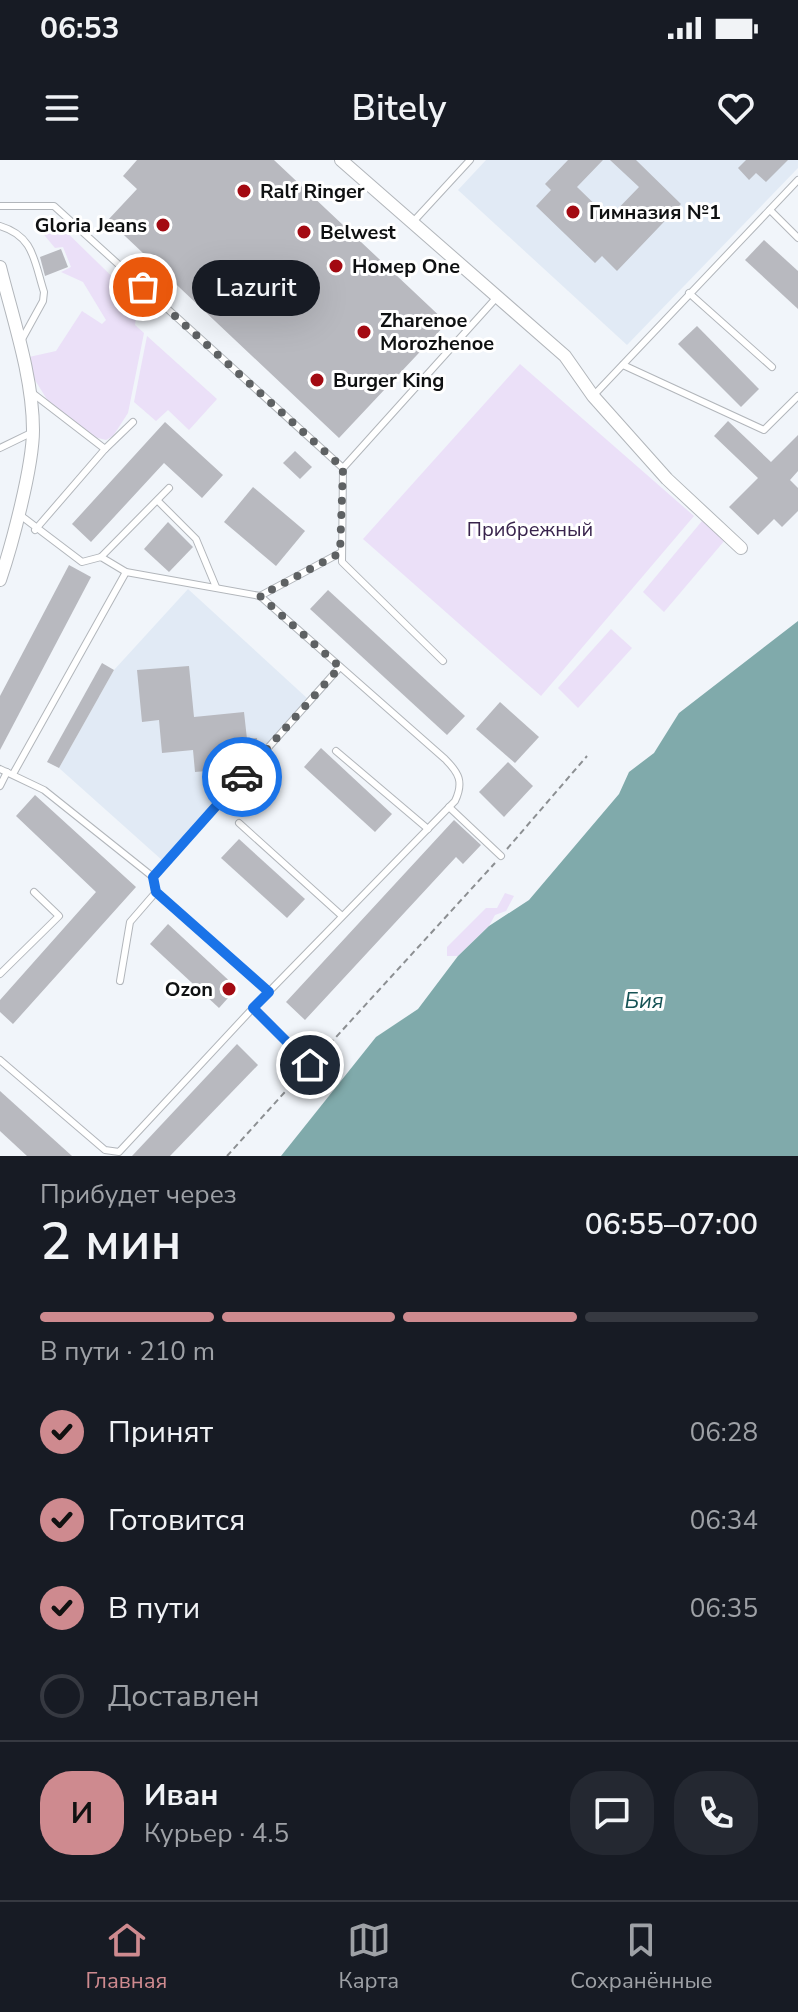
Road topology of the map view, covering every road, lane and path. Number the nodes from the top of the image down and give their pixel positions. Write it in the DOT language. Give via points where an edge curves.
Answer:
graph roads {
  1 [pos="341,160"];
  2 [pos="470,160"];
  3 [pos="798,180"];
  4 [pos="0,206"];
  5 [pos="770,210"];
  6 [pos="412,223"];
  7 [pos="0,226"];
  8 [pos="798,238"];
  9 [pos="0,267"];
  10 [pos="689,293"];
  11 [pos="497,297"];
  12 [pos="19,345"];
  13 [pos="623,365"];
  14 [pos="772,367"];
  15 [pos="27,389"];
  16 [pos="593,396"];
  17 [pos="798,396"];
  18 [pos="133,422"];
  19 [pos="33,432"];
  20 [pos="0,448"];
  21 [pos="105,449"];
  22 [pos="343,468"];
  23 [pos="169,488"];
  24 [pos="158,501"];
  25 [pos="17,513"];
  26 [pos="35,530"];
  27 [pos="741,548"];
  28 [pos="340,553"];
  29 [pos="101,557"];
  30 [pos="126,572"];
  31 [pos="0,580"];
  32 [pos="216,587"];
  33 [pos="260,596"];
  34 [pos="443,661"];
  35 [pos="340,667"];
  36 [pos="336,751"];
  37 [pos="587,756"];
  38 [pos="7,772"];
  39 [pos="0,786"];
  40 [pos="449,807"];
  41 [pos="239,823"];
  42 [pos="428,829"];
  43 [pos="501,856"];
  44 [pos="153,877"];
  45 [pos="34,892"];
  46 [pos="156,892"];
  47 [pos="342,916"];
  48 [pos="0,974"];
  49 [pos="120,981"];
  50 [pos="269,992"];
  51 [pos="253,1008"];
  52 [pos="2,1065"];
  53 [pos="310,1065"];
  54 [pos="227,1156"];
  1 -- 6 [label="street"];
  2 -- 6 [label="lane"];
  3 -- 5 [label="lane"];
  4 -- 22 [label="lane" via="54,206"];
  5 -- 8 [label="lane"];
  5 -- 10 [label="lane"];
  6 -- 11 [label="street"];
  7 -- 12 [label="lane" via="26,239 44,292"];
  9 -- 12 [label="street"];
  10 -- 13 [label="lane"];
  10 -- 14 [label="lane"];
  11 -- 16 [label="street" via="565,356"];
  11 -- 22 [label="lane"];
  12 -- 15 [label="street"];
  13 -- 16 [label="lane"];
  13 -- 17 [label="lane" via="764,430"];
  15 -- 19 [label="street"];
  15 -- 21 [label="lane"];
  16 -- 27 [label="street" via="667,479"];
  18 -- 21 [label="lane"];
  19 -- 20 [label="lane"];
  19 -- 25 [label="street"];
  21 -- 26 [label="lane"];
  22 -- 28 [label="lane"];
  23 -- 24 [label="lane"];
  24 -- 29 [label="lane"];
  24 -- 32 [label="lane" via="196,539"];
  25 -- 26 [label="lane"];
  25 -- 31 [label="street"];
  26 -- 29 [label="lane" via="82,562"];
  28 -- 33 [label="lane"];
  28 -- 34 [label="lane" via="342,562"];
  29 -- 30 [label="lane"];
  30 -- 32 [label="lane"];
  30 -- 38 [label="lane"];
  32 -- 33 [label="lane"];
  33 -- 35 [label="lane"];
  35 -- 40 [label="lane" via="459,773 459,792"];
  35 -- 44 [label="lane"];
  36 -- 42 [label="lane"];
  37 -- 43 [label="path"];
  38 -- 39 [label="lane"];
  38 -- 44 [label="lane" via="44,790"];
  40 -- 42 [label="lane"];
  40 -- 43 [label="lane"];
  41 -- 47 [label="lane"];
  42 -- 47 [label="lane"];
  43 -- 53 [label="path"];
  44 -- 46 [label="lane"];
  45 -- 48 [label="lane" via="59,916"];
  46 -- 49 [label="lane" via="130,922"];
  46 -- 50 [label="lane"];
  47 -- 50 [label="lane"];
  50 -- 51 [label="lane"];
  51 -- 52 [label="lane" via="119,1152 105,1150"];
  51 -- 53 [label="lane"];
  53 -- 54 [label="path"];
}
